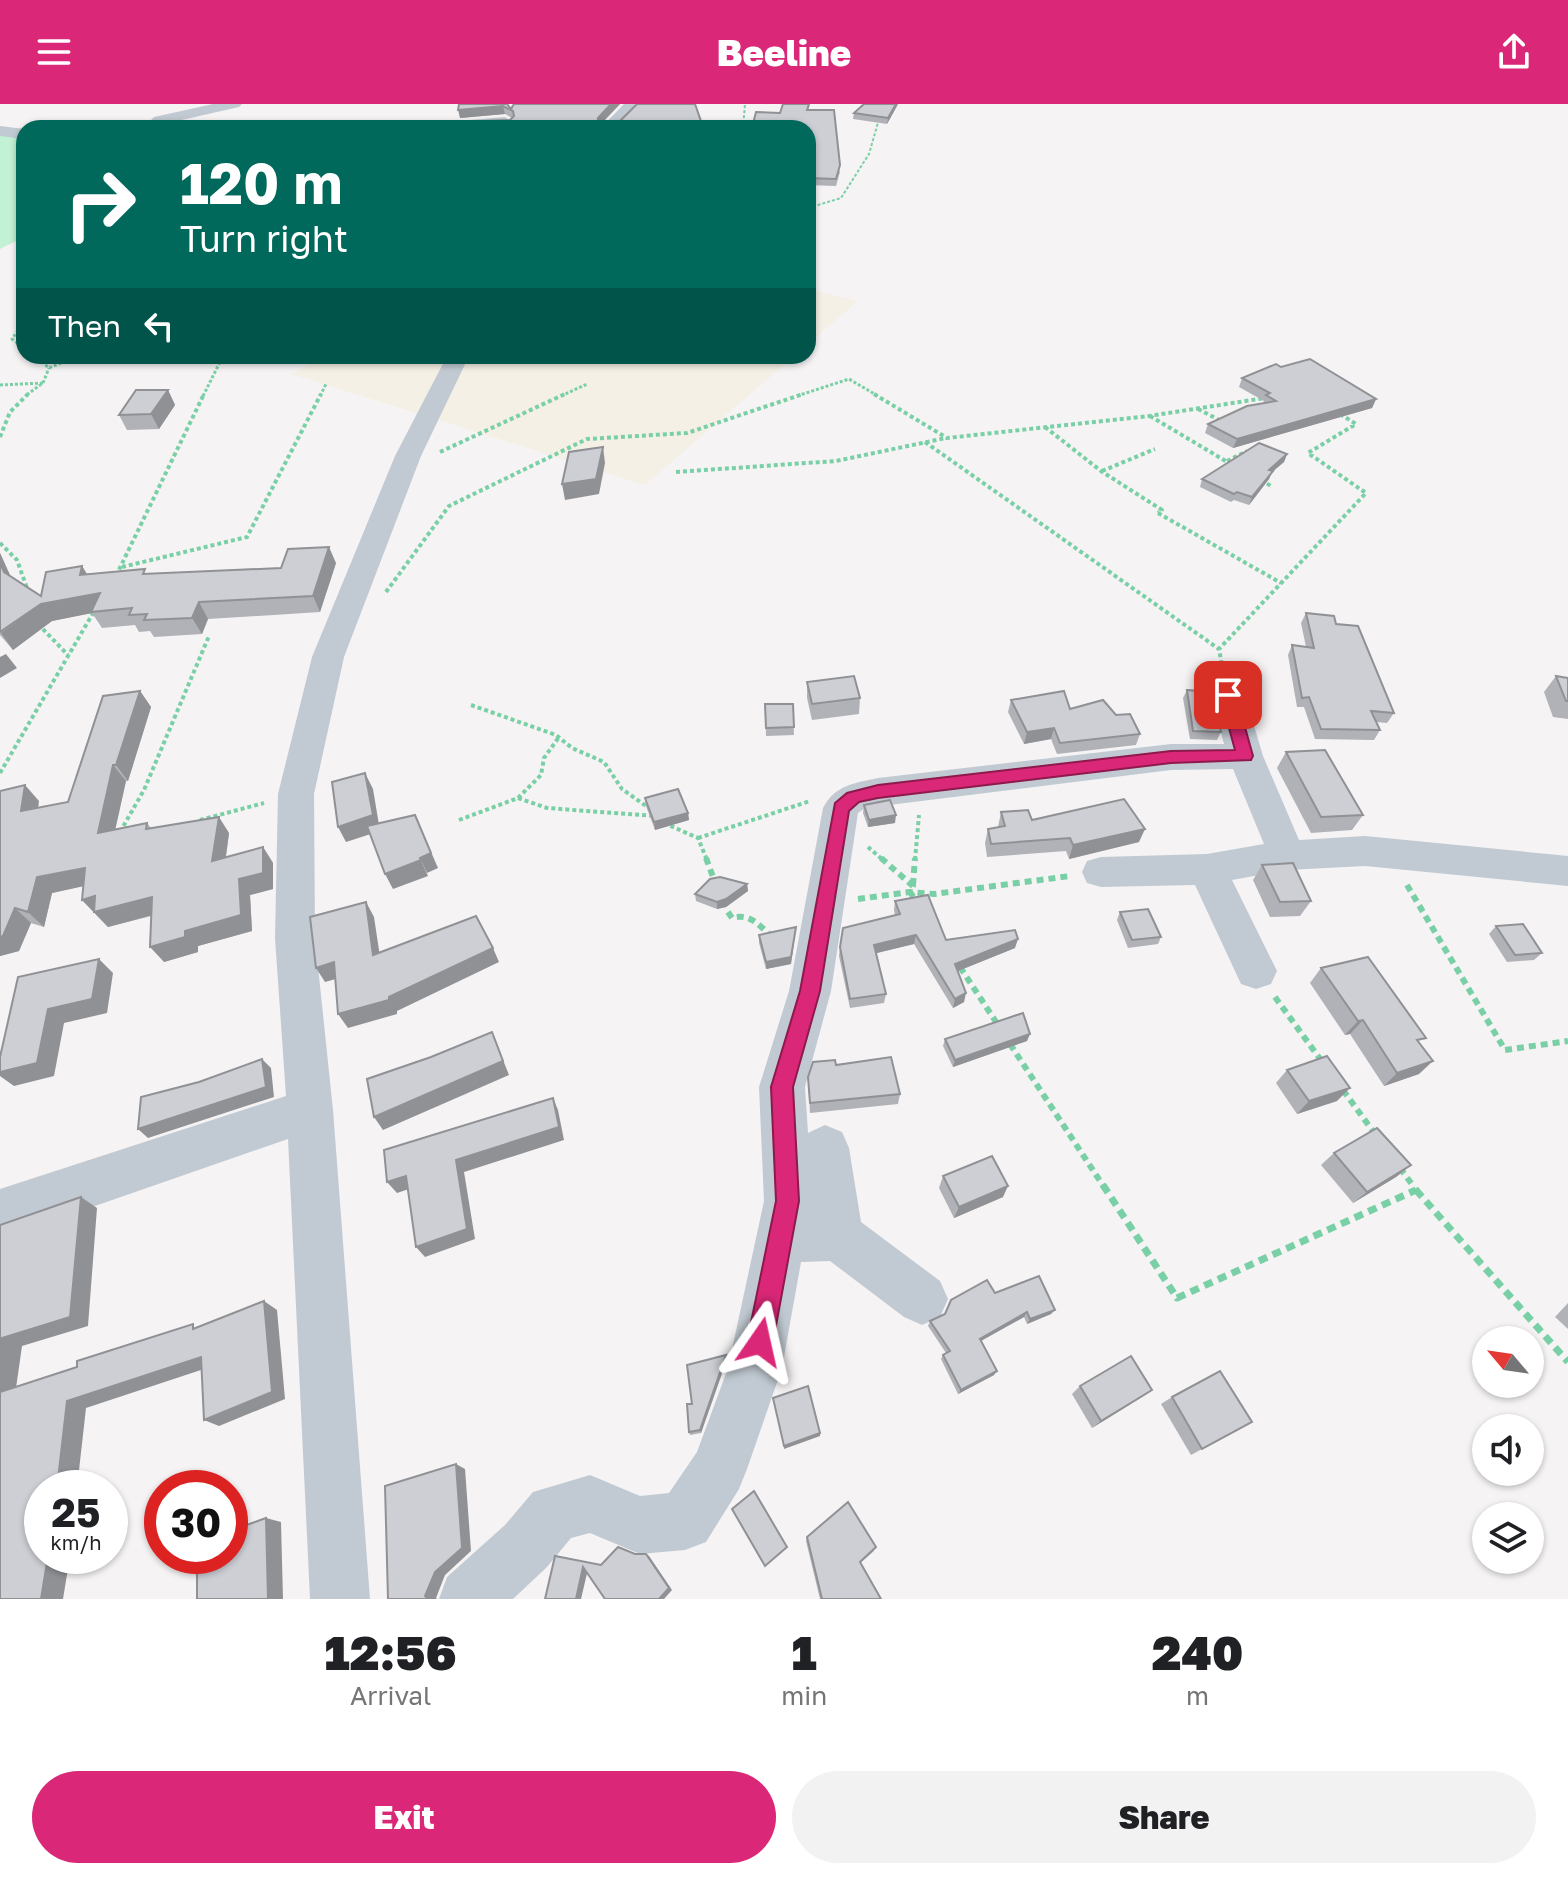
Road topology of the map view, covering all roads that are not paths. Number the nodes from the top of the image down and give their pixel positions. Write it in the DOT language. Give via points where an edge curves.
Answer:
graph roads {
  1 [pos="234,104"];
  2 [pos="633,104"];
  3 [pos="159,120"];
  4 [pos="617,120"];
  5 [pos="454,364"];
  6 [pos="1228,695"];
  7 [pos="1245,756"];
  8 [pos="1287,855"];
  9 [pos="1207,869"];
  10 [pos="1568,871"];
  11 [pos="1101,872"];
  12 [pos="1256,971"];
  13 [pos="310,1110"];
  14 [pos="825,1148"];
  15 [pos="0,1214"];
  16 [pos="838,1236"];
  17 [pos="780,1238"];
  18 [pos="922,1299"];
  19 [pos="340,1599"];
  20 [pos="469,1599"];
  1 -- 3 [label="street"];
  2 -- 4 [label="street"];
  5 -- 13 [label="street" via="408,456 328,657 296,794 295,938"];
  6 -- 7 [label="street"];
  7 -- 8 [label="street"];
  7 -- 17 [label="street" via="1171,757 921,786 845,809 810,991 782,1087 788,1201"];
  8 -- 9 [label="street"];
  8 -- 10 [label="street" via="1365,851"];
  9 -- 11 [label="street"];
  9 -- 12 [label="street"];
  13 -- 15 [label="street"];
  13 -- 19 [label="street"];
  14 -- 16 [label="street"];
  16 -- 17 [label="street"];
  16 -- 18 [label="street"];
  17 -- 20 [label="street" via="755,1368 719,1469 685,1521 640,1525 590,1504 554,1513"];
}
